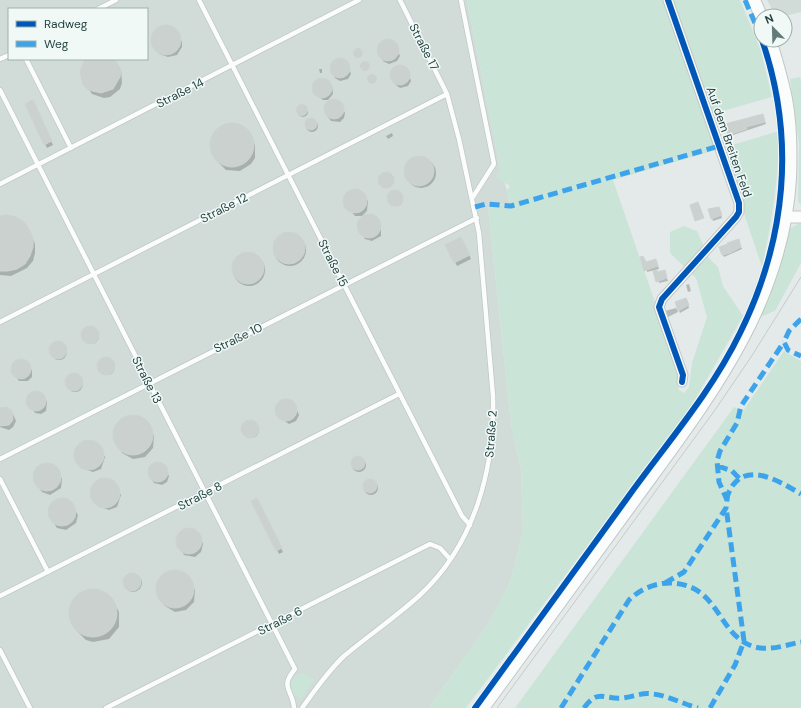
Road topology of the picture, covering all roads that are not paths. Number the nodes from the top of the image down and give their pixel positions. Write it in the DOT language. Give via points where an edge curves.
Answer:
graph roads {
  1 [pos="116,0"];
  2 [pos="199,0"];
  3 [pos="359,0"];
  4 [pos="400,0"];
  5 [pos="461,0"];
  6 [pos="668,0"];
  7 [pos="100,8"];
  8 [pos="772,48"];
  9 [pos="27,60"];
  10 [pos="232,66"];
  11 [pos="0,90"];
  12 [pos="447,94"];
  13 [pos="71,148"];
  14 [pos="37,165"];
  15 [pos="288,176"];
  16 [pos="0,184"];
  17 [pos="472,197"];
  18 [pos="786,217"];
  19 [pos="801,217"];
  20 [pos="477,218"];
  21 [pos="93,274"];
  22 [pos="344,286"];
  23 [pos="0,322"];
  24 [pos="682,382"];
  25 [pos="148,383"];
  26 [pos="399,394"];
  27 [pos="0,459"];
  28 [pos="0,479"];
  29 [pos="204,494"];
  30 [pos="470,525"];
  31 [pos="450,559"];
  32 [pos="48,572"];
  33 [pos="0,596"];
  34 [pos="272,626"];
  35 [pos="0,650"];
  36 [pos="30,708"];
  37 [pos="106,708"];
  38 [pos="294,708"];
  39 [pos="302,708"];
  40 [pos="483,708"];
  1 -- 7 [label="lane"];
  2 -- 10 [label="lane, Straße 15"];
  3 -- 10 [label="lane, Straße 14"];
  4 -- 12 [label="lane, Straße 17"];
  5 -- 17 [label="lane" via="494,164"];
  6 -- 24 [label="street, Auf dem Breiten Feld" via="739,203 736,217 662,300 659,308 683,376"];
  8 -- 18 [label="main road" via="786,101 789,128 791,159"];
  9 -- 13 [label="lane"];
  10 -- 13 [label="lane, Straße 14"];
  10 -- 15 [label="lane, Straße 15"];
  11 -- 14 [label="lane, Straße 13"];
  12 -- 15 [label="lane, Straße 12"];
  12 -- 17 [label="lane, Straße 2"];
  13 -- 14 [label="lane, Straße 14"];
  14 -- 16 [label="lane, Straße 14"];
  14 -- 21 [label="lane, Straße 13"];
  15 -- 21 [label="lane, Straße 12"];
  15 -- 22 [label="lane, Straße 15"];
  17 -- 20 [label="lane, Straße 2"];
  18 -- 19 [label="street"];
  18 -- 40 [label="main road" via="773,272 757,312 734,356 700,410"];
  20 -- 22 [label="lane, Straße 10"];
  20 -- 30 [label="lane, Straße 2" via="487,311 494,416 489,466"];
  21 -- 23 [label="lane, Straße 12"];
  21 -- 25 [label="lane, Straße 13"];
  22 -- 25 [label="lane, Straße 10"];
  22 -- 26 [label="lane, Straße 15"];
  25 -- 27 [label="lane, Straße 10"];
  25 -- 29 [label="lane, Straße 13"];
  26 -- 29 [label="lane, Straße 8"];
  26 -- 30 [label="lane, Straße 15" via="462,516"];
  28 -- 32 [label="lane"];
  29 -- 32 [label="lane, Straße 8"];
  29 -- 34 [label="lane, Straße 13"];
  30 -- 31 [label="lane, Straße 2"];
  31 -- 34 [label="lane, Straße 6" via="440,548 430,544"];
  31 -- 39 [label="lane, Straße 2" via="420,595 343,657"];
  32 -- 33 [label="lane, Straße 8"];
  34 -- 37 [label="lane, Straße 6"];
  34 -- 38 [label="lane, Straße 13" via="295,669 288,678 286,687"];
  35 -- 36 [label="lane"];
}
